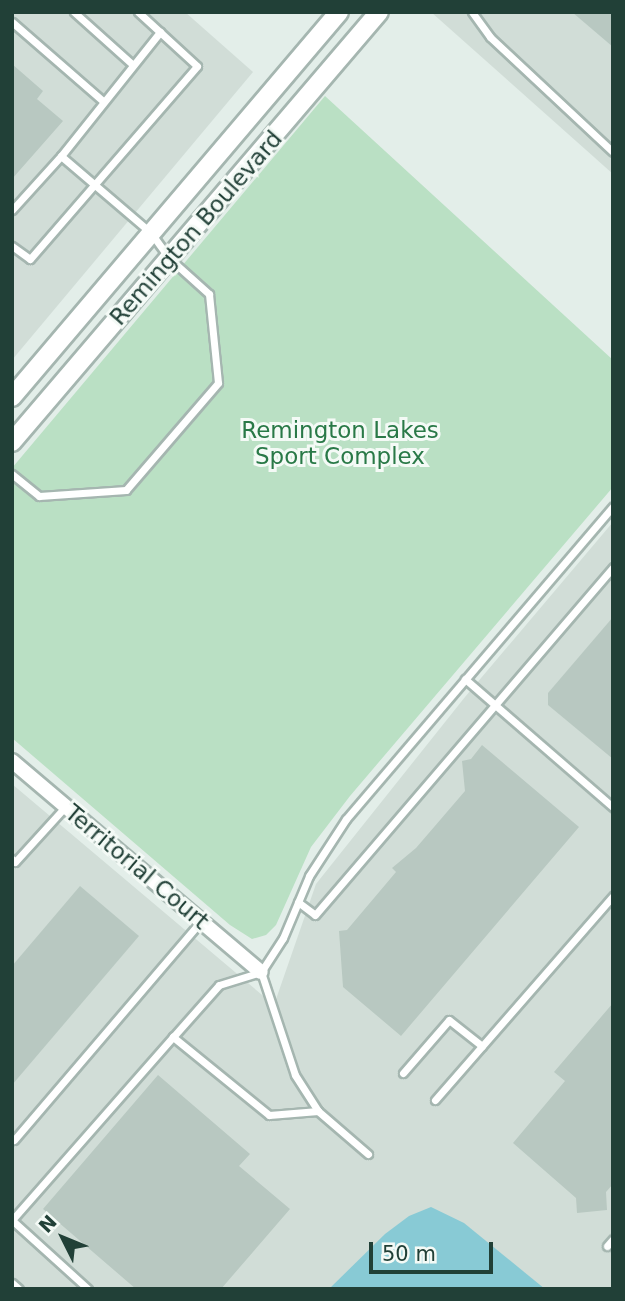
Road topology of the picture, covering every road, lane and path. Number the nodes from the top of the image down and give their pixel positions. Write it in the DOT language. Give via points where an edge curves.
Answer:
graph roads {
  1 [pos="74,12"];
  2 [pos="138,12"];
  3 [pos="339,12"];
  4 [pos="379,12"];
  5 [pos="472,12"];
  6 [pos="12,22"];
  7 [pos="160,32"];
  8 [pos="133,65"];
  9 [pos="103,101"];
  10 [pos="613,152"];
  11 [pos="61,156"];
  12 [pos="94,187"];
  13 [pos="12,210"];
  14 [pos="151,233"];
  15 [pos="12,246"];
  16 [pos="169,258"];
  17 [pos="12,397"];
  18 [pos="12,442"];
  19 [pos="12,474"];
  20 [pos="613,506"];
  21 [pos="613,566"];
  22 [pos="465,679"];
  23 [pos="496,706"];
  24 [pos="12,761"];
  25 [pos="65,806"];
  26 [pos="613,807"];
  27 [pos="12,859"];
  28 [pos="613,896"];
  29 [pos="298,902"];
  30 [pos="201,921"];
  31 [pos="261,972"];
  32 [pos="173,1037"];
  33 [pos="482,1046"];
  34 [pos="403,1073"];
  35 [pos="435,1100"];
  36 [pos="318,1111"];
  37 [pos="14,1140"];
  38 [pos="368,1154"];
  39 [pos="613,1239"];
  40 [pos="607,1246"];
  41 [pos="12,1283"];
  42 [pos="19,1289"];
  43 [pos="88,1289"];
  1 -- 8 [label="lane"];
  2 -- 7 [label="lane"];
  3 -- 14 [label="street, Remington Boulevard"];
  4 -- 16 [label="street, Remington Boulevard"];
  5 -- 10 [label="lane" via="499,46"];
  6 -- 9 [label="lane"];
  7 -- 8 [label="lane"];
  7 -- 12 [label="lane" via="197,66"];
  8 -- 9 [label="lane"];
  9 -- 11 [label="lane"];
  11 -- 12 [label="lane"];
  11 -- 13 [label="lane"];
  12 -- 14 [label="lane"];
  12 -- 15 [label="lane" via="30,259"];
  14 -- 16 [label="lane"];
  14 -- 17 [label="street, Remington Boulevard"];
  16 -- 18 [label="street, Remington Boulevard"];
  16 -- 19 [label="lane" via="209,294 218,383 126,490 39,496"];
  20 -- 22 [label="lane"];
  21 -- 23 [label="lane"];
  22 -- 23 [label="lane"];
  22 -- 29 [label="lane" via="346,818"];
  23 -- 26 [label="lane"];
  23 -- 29 [label="lane" via="315,915"];
  24 -- 25 [label="street, Territorial Court"];
  25 -- 27 [label="lane" via="15,862"];
  25 -- 30 [label="street, Territorial Court"];
  28 -- 33 [label="lane"];
  29 -- 31 [label="lane"];
  30 -- 31 [label="street, Territorial Court"];
  30 -- 37 [label="lane"];
  31 -- 32 [label="lane" via="219,985"];
  31 -- 36 [label="lane" via="295,1075"];
  32 -- 36 [label="lane" via="270,1115"];
  32 -- 43 [label="lane" via="12,1220"];
  33 -- 34 [label="lane" via="449,1020"];
  33 -- 35 [label="lane"];
  36 -- 38 [label="lane"];
  39 -- 40 [label="lane"];
  41 -- 42 [label="lane"];
}
